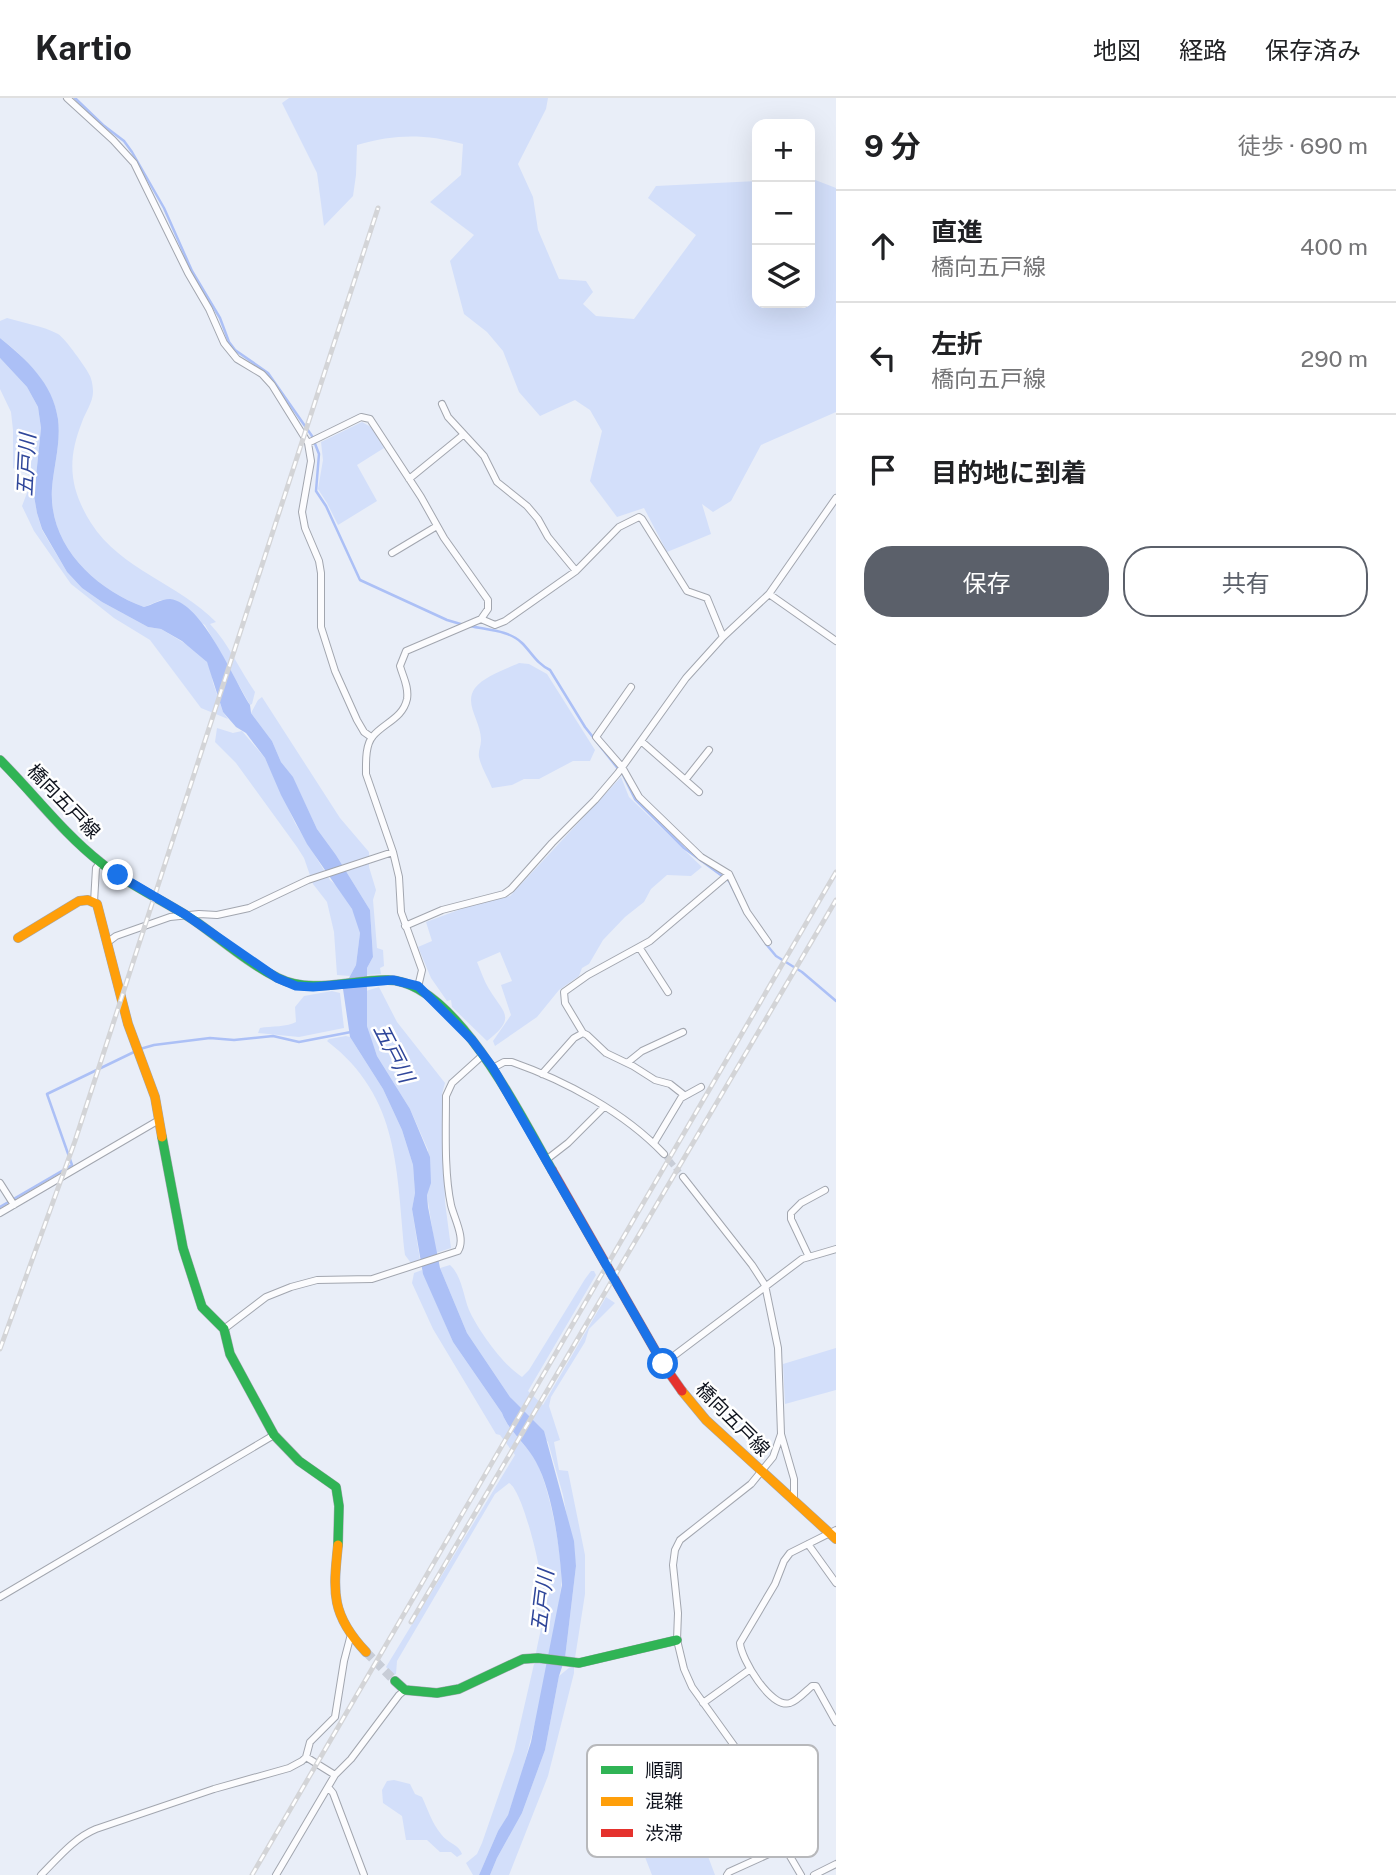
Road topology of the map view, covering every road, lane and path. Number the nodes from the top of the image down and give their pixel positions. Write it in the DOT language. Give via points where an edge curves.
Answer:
graph roads {
  1 [pos="67,98"];
  2 [pos="442,404"];
  3 [pos="463,435"];
  4 [pos="308,443"];
  5 [pos="409,479"];
  6 [pos="836,498"];
  7 [pos="437,526"];
  8 [pos="392,554"];
  9 [pos="576,570"];
  10 [pos="769,594"];
  11 [pos="481,619"];
  12 [pos="723,637"];
  13 [pos="836,641"];
  14 [pos="631,688"];
  15 [pos="371,737"];
  16 [pos="641,741"];
  17 [pos="709,750"];
  18 [pos="0,760"];
  19 [pos="622,767"];
  20 [pos="686,779"];
  21 [pos="699,792"];
  22 [pos="393,852"];
  23 [pos="100,863"];
  24 [pos="729,874"];
  25 [pos="94,902"];
  26 [pos="186,915"];
  27 [pos="405,926"];
  28 [pos="18,938"];
  29 [pos="108,942"];
  30 [pos="768,942"];
  31 [pos="639,947"];
  32 [pos="418,986"];
  33 [pos="668,992"];
  34 [pos="683,1032"];
  35 [pos="583,1033"];
  36 [pos="483,1055"];
  37 [pos="626,1063"];
  38 [pos="493,1068"];
  39 [pos="542,1074"];
  40 [pos="701,1087"];
  41 [pos="684,1095"];
  42 [pos="604,1107"];
  43 [pos="159,1120"];
  44 [pos="654,1143"];
  45 [pos="664,1154"];
  46 [pos="545,1160"];
  47 [pos="683,1177"];
  48 [pos="0,1182"];
  49 [pos="825,1190"];
  50 [pos="14,1205"];
  51 [pos="0,1213"];
  52 [pos="836,1249"];
  53 [pos="809,1257"];
  54 [pos="765,1285"];
  55 [pos="224,1329"];
  56 [pos="663,1364"];
  57 [pos="781,1434"];
  58 [pos="274,1435"];
  59 [pos="761,1471"];
  60 [pos="793,1500"];
  61 [pos="834,1534"];
  62 [pos="808,1544"];
  63 [pos="836,1583"];
  64 [pos="0,1597"];
  65 [pos="350,1638"];
  66 [pos="677,1640"];
  67 [pos="366,1652"];
  68 [pos="749,1670"];
  69 [pos="395,1681"];
  70 [pos="405,1690"];
  71 [pos="703,1703"];
  72 [pos="836,1721"];
  73 [pos="734,1745"];
  74 [pos="306,1757"];
  75 [pos="335,1775"];
  76 [pos="328,1787"];
  77 [pos="762,1857"];
  78 [pos="790,1857"];
  79 [pos="836,1864"];
  80 [pos="41,1875"];
  81 [pos="275,1875"];
  82 [pos="364,1875"];
  83 [pos="727,1875"];
  84 [pos="801,1875"];
  85 [pos="814,1875"];
  1 -- 4 [label="street" via="134,163 224,343 272,385"];
  2 -- 3 [label="street"];
  3 -- 5 [label="street"];
  3 -- 9 [label="street" via="484,456 497,482 527,506"];
  4 -- 5 [label="street" via="368,417"];
  4 -- 15 [label="street" via="311,461 302,512 321,573 321,627 346,696"];
  5 -- 7 [label="street"];
  6 -- 10 [label="street"];
  7 -- 8 [label="street"];
  7 -- 11 [label="street" via="488,600"];
  9 -- 11 [label="street" via="505,621 495,625"];
  9 -- 12 [label="street" via="619,527 639,517 687,591 708,598"];
  10 -- 12 [label="street"];
  10 -- 13 [label="street"];
  11 -- 15 [label="street" via="406,651 400,666 407,701 401,712"];
  12 -- 16 [label="street" via="686,678"];
  14 -- 19 [label="street" via="596,737"];
  15 -- 22 [label="street" via="366,775"];
  16 -- 19 [label="street"];
  16 -- 20 [label="street"];
  17 -- 20 [label="street"];
  18 -- 23 [label="street, 橋向五戸線"];
  19 -- 24 [label="street" via="639,797 701,857"];
  19 -- 27 [label="street" via="505,894 442,910"];
  20 -- 21 [label="street"];
  22 -- 26 [label="street" via="308,880 248,908 218,915"];
  22 -- 27 [label="street"];
  23 -- 25 [label="street"];
  23 -- 26 [label="street, 橋向五戸線"];
  24 -- 30 [label="street"];
  24 -- 31 [label="street"];
  25 -- 28 [label="street" via="79,901"];
  25 -- 29 [label="street"];
  26 -- 29 [label="street"];
  26 -- 32 [label="street, 橋向五戸線" via="277,978 296,986 383,980"];
  27 -- 32 [label="street" via="422,971"];
  29 -- 43 [label="street"];
  31 -- 33 [label="street"];
  31 -- 35 [label="street" via="564,992 565,1003"];
  32 -- 36 [label="street, 橋向五戸線"];
  34 -- 37 [label="street"];
  35 -- 37 [label="street"];
  35 -- 39 [label="street"];
  36 -- 38 [label="street, 橋向五戸線"];
  36 -- 55 [label="street" via="452,1083 446,1096 451,1202 461,1247 453,1255 372,1279 317,1280 291,1287 266,1297"];
  37 -- 41 [label="street"];
  38 -- 39 [label="street" via="513,1062"];
  38 -- 46 [label="street, 橋向五戸線"];
  39 -- 42 [label="street"];
  40 -- 41 [label="street"];
  41 -- 44 [label="street"];
  42 -- 44 [label="street"];
  42 -- 46 [label="street"];
  43 -- 50 [label="street"];
  43 -- 55 [label="street" via="194,1287 205,1312"];
  44 -- 45 [label="street"];
  46 -- 56 [label="street, 橋向五戸線"];
  47 -- 54 [label="street"];
  48 -- 50 [label="street"];
  49 -- 53 [label="street" via="791,1213"];
  50 -- 51 [label="street"];
  52 -- 53 [label="street"];
  53 -- 54 [label="street"];
  54 -- 56 [label="street"];
  54 -- 57 [label="street" via="778,1349"];
  55 -- 58 [label="street" via="230,1354"];
  56 -- 59 [label="street, 橋向五戸線" via="695,1409"];
  57 -- 59 [label="street" via="773,1457"];
  57 -- 60 [label="street" via="794,1479"];
  58 -- 64 [label="street"];
  58 -- 65 [label="street" via="299,1461 335,1487 340,1508 333,1595"];
  59 -- 60 [label="street, 橋向五戸線"];
  59 -- 66 [label="street" via="680,1540 675,1550"];
  60 -- 61 [label="street, 橋向五戸線"];
  61 -- 62 [label="street"];
  62 -- 63 [label="street"];
  62 -- 68 [label="street" via="790,1553 740,1643"];
  65 -- 67 [label="street"];
  65 -- 74 [label="street" via="335,1717 310,1742"];
  66 -- 70 [label="street" via="574,1663 538,1658 514,1662 445,1692"];
  66 -- 71 [label="street" via="684,1669"];
  68 -- 71 [label="street"];
  68 -- 72 [label="street" via="781,1703 792,1703 816,1686"];
  69 -- 70 [label="street"];
  70 -- 75 [label="street"];
  71 -- 73 [label="street"];
  74 -- 75 [label="street"];
  74 -- 80 [label="street" via="289,1768 96,1829 73,1843"];
  75 -- 76 [label="street"];
  76 -- 81 [label="street"];
  76 -- 82 [label="street"];
  77 -- 83 [label="street"];
  78 -- 84 [label="street"];
  79 -- 85 [label="street"];
}
